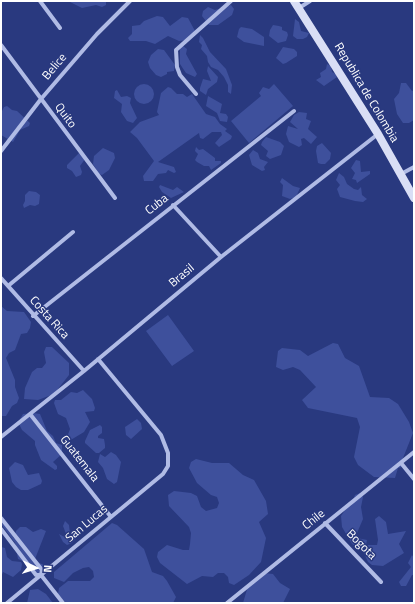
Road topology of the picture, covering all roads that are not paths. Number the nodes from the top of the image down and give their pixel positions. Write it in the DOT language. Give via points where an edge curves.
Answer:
graph roads {
  1 [pos="40,1"];
  2 [pos="130,1"];
  3 [pos="231,1"];
  4 [pos="310,1"];
  5 [pos="297,5"];
  6 [pos="60,28"];
  7 [pos="1,45"];
  8 [pos="196,94"];
  9 [pos="41,100"];
  10 [pos="294,111"];
  11 [pos="378,134"];
  12 [pos="1,151"];
  13 [pos="414,167"];
  14 [pos="401,174"];
  15 [pos="115,198"];
  16 [pos="414,198"];
  17 [pos="173,205"];
  18 [pos="73,232"];
  19 [pos="221,257"];
  20 [pos="1,278"];
  21 [pos="8,286"];
  22 [pos="33,316"];
  23 [pos="98,359"];
  24 [pos="84,371"];
  25 [pos="30,414"];
  26 [pos="1,437"];
  27 [pos="414,452"];
  28 [pos="401,463"];
  29 [pos="414,479"];
  30 [pos="111,517"];
  31 [pos="1,518"];
  32 [pos="325,523"];
  33 [pos="1,529"];
  34 [pos="41,575"];
  35 [pos="381,582"];
  36 [pos="7,603"];
  37 [pos="63,603"];
  38 [pos="227,603"];
  1 -- 6 [label="street"];
  2 -- 9 [label="street, Belice" via="96,34"];
  3 -- 8 [label="street" via="176,50 180,75"];
  4 -- 5 [label="street"];
  5 -- 11 [label="street, Republica de Colombia"];
  7 -- 9 [label="street, Quito"];
  9 -- 12 [label="street, Belice"];
  9 -- 15 [label="street, Quito"];
  10 -- 17 [label="street, Cuba"];
  11 -- 14 [label="street, Republica de Colombia"];
  11 -- 19 [label="street, Brasil"];
  13 -- 14 [label="street"];
  14 -- 16 [label="street, Republica de Colombia"];
  17 -- 19 [label="street"];
  17 -- 22 [label="street, Cuba"];
  18 -- 21 [label="street"];
  19 -- 23 [label="street, Brasil"];
  20 -- 21 [label="street, Costa Rica"];
  21 -- 22 [label="street, Costa Rica"];
  22 -- 24 [label="street, Costa Rica"];
  23 -- 24 [label="street, Brasil"];
  23 -- 30 [label="street, San Lucas" via="161,435 168,453 168,466 163,474"];
  24 -- 25 [label="street, Brasil"];
  25 -- 26 [label="street, Brasil"];
  25 -- 30 [label="street, Guatemala"];
  27 -- 28 [label="street, Chile"];
  28 -- 29 [label="street"];
  28 -- 32 [label="street, Chile"];
  30 -- 34 [label="street, San Lucas"];
  31 -- 34 [label="street" via="42,570"];
  32 -- 35 [label="street, Bogota"];
  32 -- 38 [label="street, Chile"];
  33 -- 34 [label="street" via="36,575"];
  34 -- 36 [label="street, San Lucas"];
  34 -- 37 [label="street"];
}
